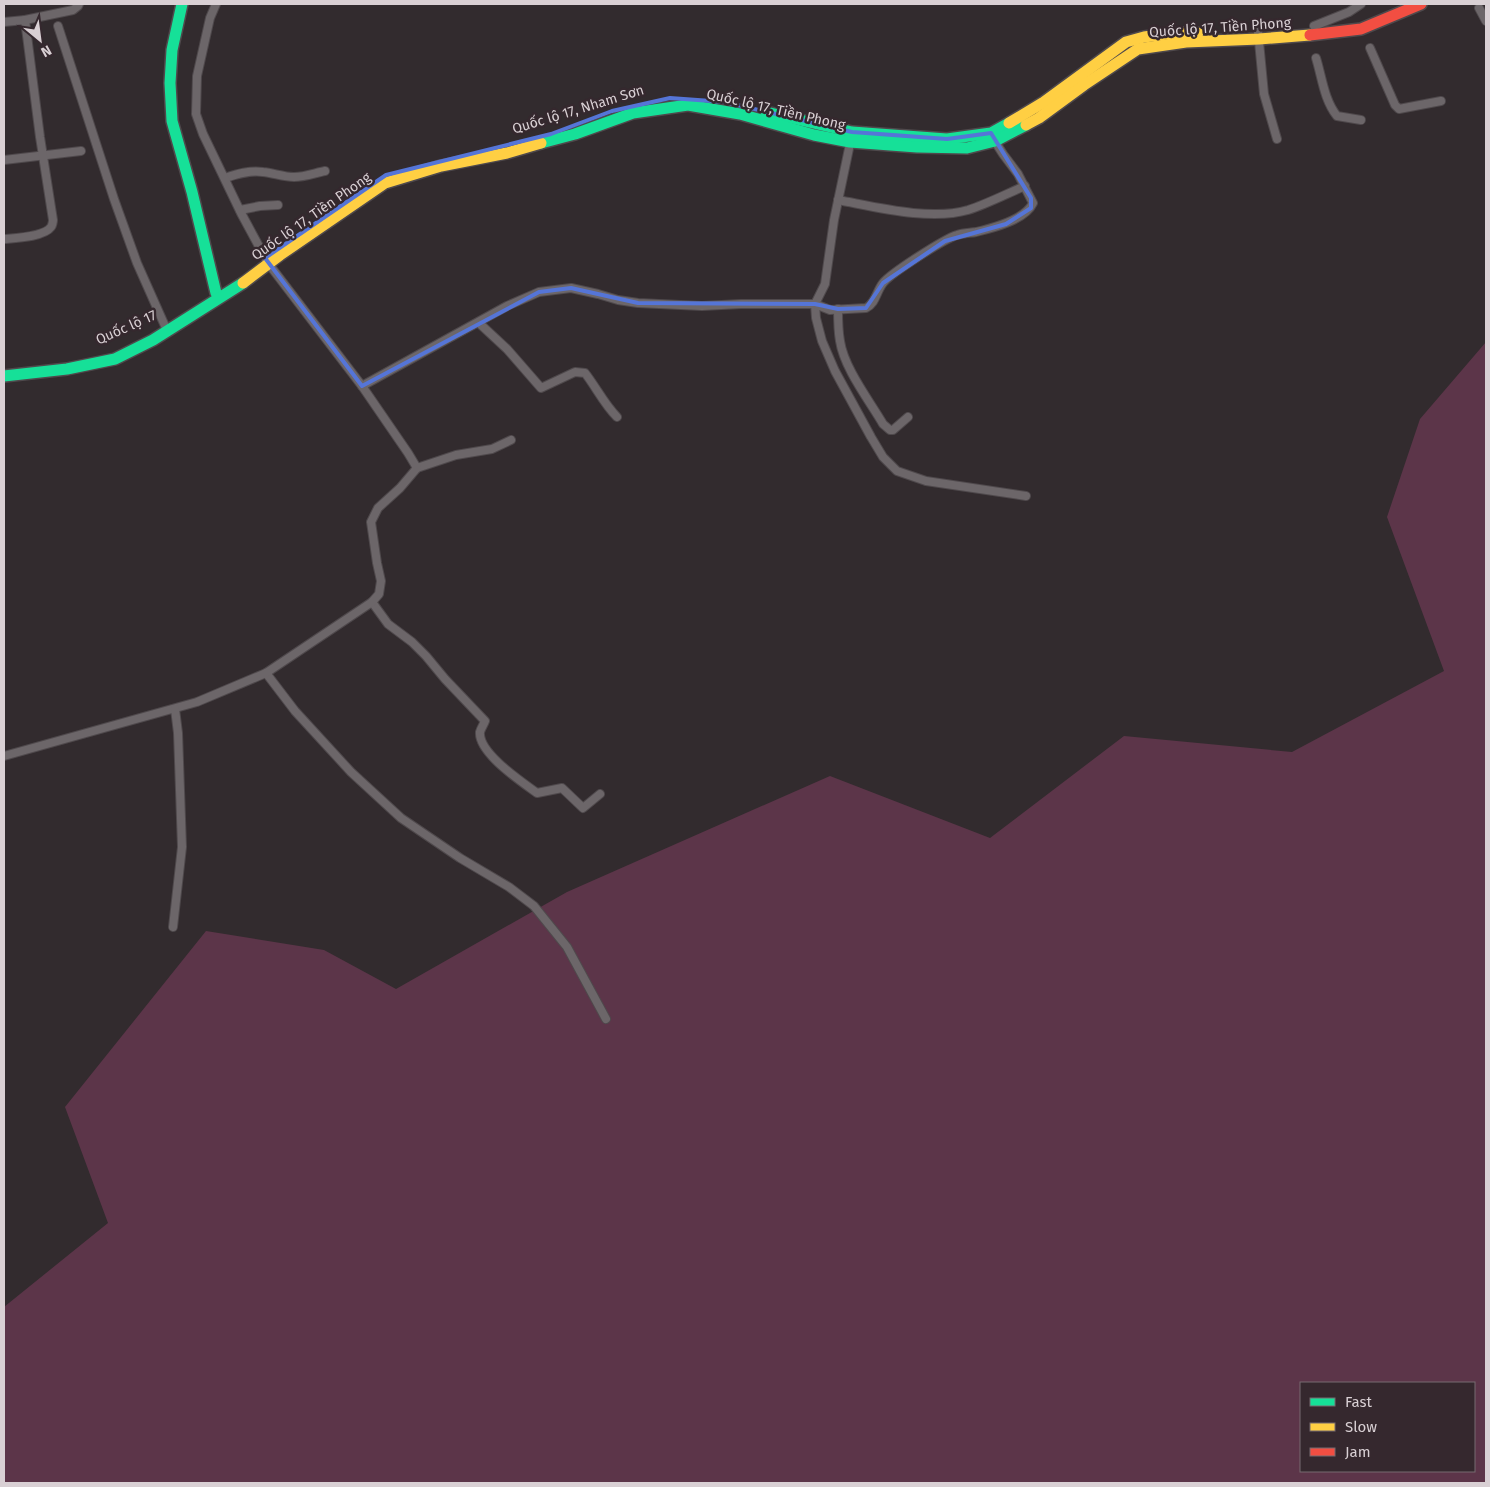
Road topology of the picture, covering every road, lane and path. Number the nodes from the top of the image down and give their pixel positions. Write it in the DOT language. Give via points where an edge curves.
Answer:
graph roads {
  1 [pos="78,4"];
  2 [pos="182,4"];
  3 [pos="216,4"];
  4 [pos="1361,4"];
  5 [pos="1400,4"];
  6 [pos="1421,4"];
  7 [pos="1479,8"];
  8 [pos="24,20"];
  9 [pos="1486,21"];
  10 [pos="4,22"];
  11 [pos="58,26"];
  12 [pos="1314,26"];
  13 [pos="1259,35"];
  14 [pos="1370,48"];
  15 [pos="1316,58"];
  16 [pos="1440,101"];
  17 [pos="1361,120"];
  18 [pos="851,137"];
  19 [pos="993,137"];
  20 [pos="1277,139"];
  21 [pos="81,151"];
  22 [pos="43,155"];
  23 [pos="4,160"];
  24 [pos="325,171"];
  25 [pos="224,178"];
  26 [pos="1025,186"];
  27 [pos="838,200"];
  28 [pos="278,205"];
  29 [pos="240,210"];
  30 [pos="4,239"];
  31 [pos="266,261"];
  32 [pos="221,292"];
  33 [pos="815,304"];
  34 [pos="838,309"];
  35 [pos="479,323"];
  36 [pos="165,326"];
  37 [pos="4,371"];
  38 [pos="4,376"];
  39 [pos="362,386"];
  40 [pos="617,417"];
  41 [pos="908,417"];
  42 [pos="511,440"];
  43 [pos="417,468"];
  44 [pos="1026,496"];
  45 [pos="372,602"];
  46 [pos="266,673"];
  47 [pos="175,709"];
  48 [pos="4,756"];
  49 [pos="600,794"];
  50 [pos="173,927"];
  51 [pos="606,1019"];
  1 -- 8 [label="street" via="73,10"];
  2 -- 32 [label="main road" via="172,50 172,121"];
  3 -- 25 [label="street" via="197,76 196,114 202,134"];
  4 -- 12 [label="street"];
  5 -- 12 [label="main road" via="1354,21"];
  6 -- 13 [label="main road, Quốc lộ 17, Tiền Phong" via="1361,29 1316,36"];
  7 -- 9 [label="street"];
  8 -- 10 [label="street"];
  8 -- 22 [label="street"];
  11 -- 36 [label="street" via="114,199 137,263"];
  12 -- 13 [label="main road"];
  13 -- 19 [label="main road, Quốc lộ 17, Tiền Phong" via="1138,49 1039,118"];
  13 -- 19 [label="main road, Quốc lộ 17, Nham Sơn" via="1174,33 1126,42"];
  13 -- 20 [label="street" via="1266,103"];
  14 -- 16 [label="street" via="1395,106 1399,109"];
  15 -- 17 [label="street" via="1331,110 1336,116"];
  18 -- 19 [label="main road, Quốc lộ 17, Nham Sơn"];
  18 -- 27 [label="street"];
  18 -- 31 [label="main road, Quốc lộ 17, Nham Sơn" via="725,102 696,98 646,102 551,134 442,158 386,175 345,200"];
  19 -- 26 [label="street"];
  21 -- 22 [label="street"];
  22 -- 23 [label="street"];
  22 -- 30 [label="street" via="53,220 51,226 37,235"];
  24 -- 25 [label="street" via="292,177 261,171"];
  25 -- 29 [label="street"];
  26 -- 27 [label="street" via="967,210 940,214 893,211"];
  26 -- 34 [label="street" via="1033,203 1024,213 1006,224 958,234 945,240 883,284 872,306"];
  27 -- 33 [label="street" via="825,284"];
  28 -- 29 [label="street"];
  29 -- 31 [label="street"];
  31 -- 32 [label="main road, Quốc lộ 17, Nham Sơn"];
  31 -- 39 [label="street"];
  32 -- 36 [label="main road, Quốc lộ 17"];
  32 -- 38 [label="main road" via="153,340 116,359 67,369"];
  33 -- 34 [label="street" via="830,310"];
  33 -- 35 [label="street" via="702,306 638,303 571,288 539,292"];
  33 -- 44 [label="street" via="822,341 835,371 883,457 897,471 926,480"];
  34 -- 41 [label="street" via="840,342 845,359 883,424 893,430"];
  35 -- 39 [label="street"];
  35 -- 40 [label="street" via="507,349 537,386 541,388 575,372 585,373"];
  36 -- 37 [label="main road, Quốc lộ 17" via="141,340 85,360"];
  39 -- 43 [label="street"];
  42 -- 43 [label="street" via="492,449 456,455"];
  43 -- 45 [label="street" via="378,508 371,522 381,581 379,594"];
  45 -- 46 [label="street"];
  45 -- 49 [label="street" via="388,624 412,642 485,721 480,731 481,741 509,773 537,793 562,788 582,808"];
  46 -- 47 [label="street"];
  46 -- 51 [label="street" via="295,711 351,772 401,818 534,906 566,947"];
  47 -- 48 [label="street"];
  47 -- 50 [label="street" via="182,847"];
}
